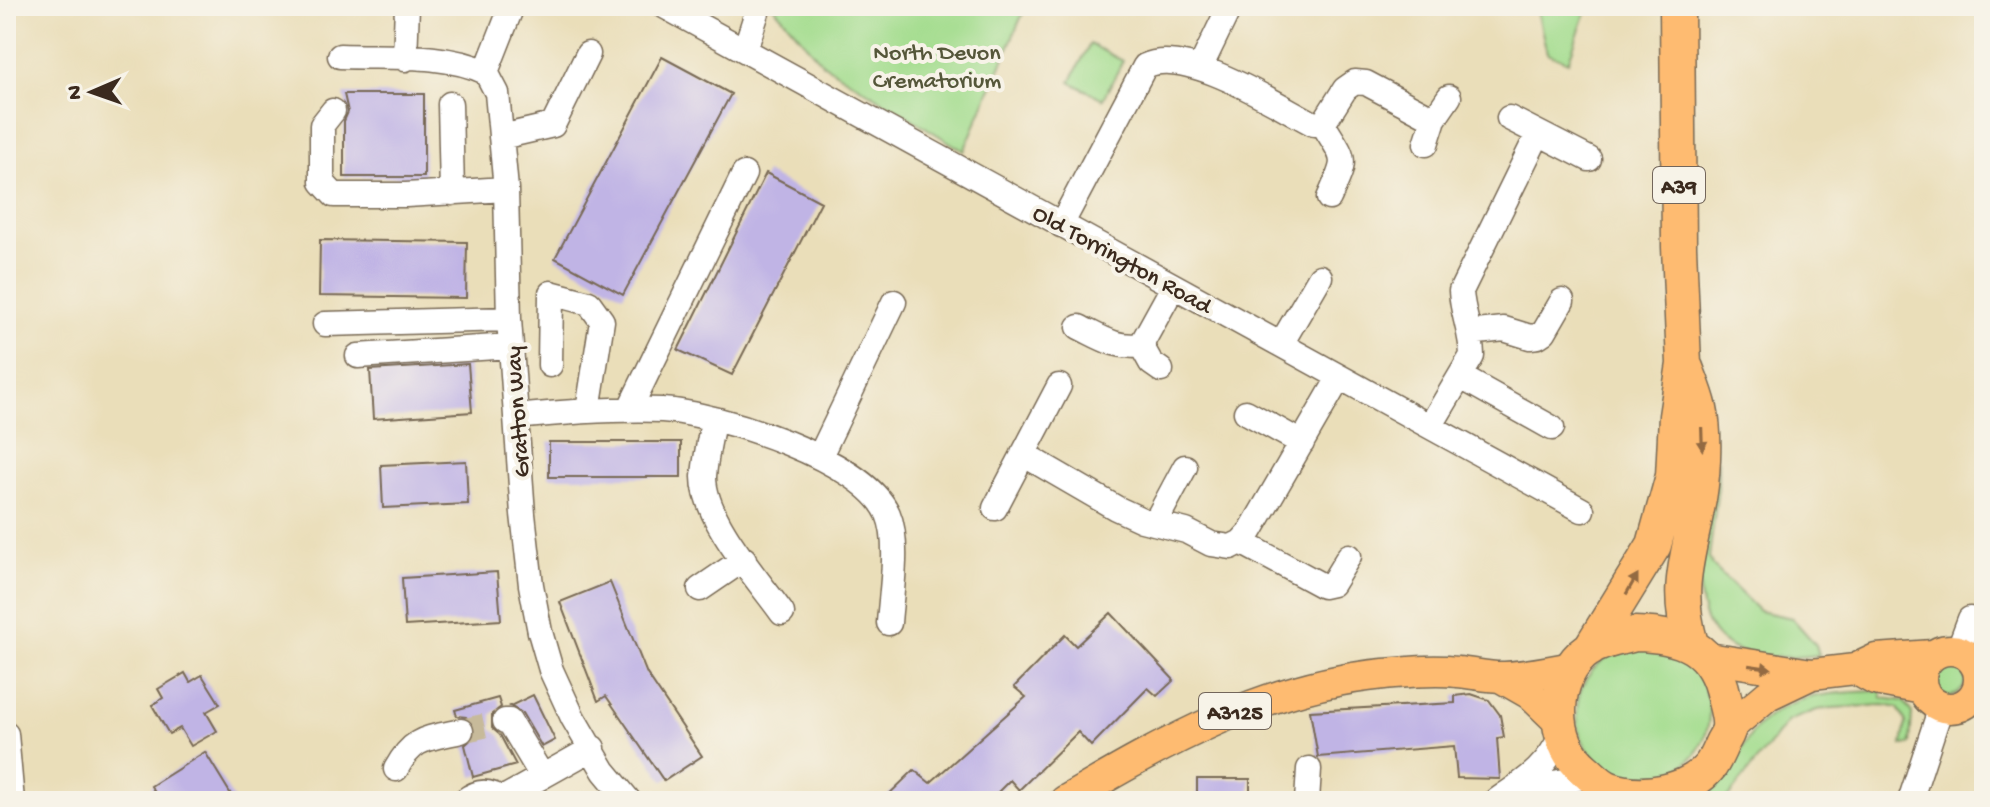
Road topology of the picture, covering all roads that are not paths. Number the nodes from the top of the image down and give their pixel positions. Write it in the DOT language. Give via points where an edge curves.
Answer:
graph roads {
  1 [pos="407,6"];
  2 [pos="512,6"];
  3 [pos="664,6"];
  4 [pos="759,6"];
  5 [pos="1230,6"];
  6 [pos="1677,6"];
  7 [pos="691,12"];
  8 [pos="745,50"];
  9 [pos="588,54"];
  10 [pos="340,56"];
  11 [pos="405,59"];
  12 [pos="1201,66"];
  13 [pos="486,72"];
  14 [pos="1449,97"];
  15 [pos="450,104"];
  16 [pos="333,111"];
  17 [pos="1509,118"];
  18 [pos="1434,119"];
  19 [pos="1318,124"];
  20 [pos="1538,134"];
  21 [pos="501,137"];
  22 [pos="1426,144"];
  23 [pos="1589,159"];
  24 [pos="744,174"];
  25 [pos="506,189"];
  26 [pos="452,193"];
  27 [pos="1329,198"];
  28 [pos="1061,225"];
  29 [pos="1320,277"];
  30 [pos="1173,287"];
  31 [pos="1562,301"];
  32 [pos="894,302"];
  33 [pos="509,319"];
  34 [pos="325,324"];
  35 [pos="1079,327"];
  36 [pos="1469,333"];
  37 [pos="1281,344"];
  38 [pos="1141,345"];
  39 [pos="511,346"];
  40 [pos="358,356"];
  41 [pos="1684,364"];
  42 [pos="550,365"];
  43 [pos="1161,370"];
  44 [pos="1461,377"];
  45 [pos="1339,378"];
  46 [pos="1059,386"];
  47 [pos="588,410"];
  48 [pos="629,410"];
  49 [pos="1246,412"];
  50 [pos="516,417"];
  51 [pos="713,421"];
  52 [pos="1431,425"];
  53 [pos="1552,428"];
  54 [pos="1302,443"];
  55 [pos="1023,454"];
  56 [pos="820,456"];
  57 [pos="1185,467"];
  58 [pos="995,508"];
  59 [pos="1582,510"];
  60 [pos="1155,523"];
  61 [pos="1241,542"];
  62 [pos="1349,556"];
  63 [pos="744,559"];
  64 [pos="700,589"];
  65 [pos="782,613"];
  66 [pos="1970,619"];
  67 [pos="889,623"];
  68 [pos="1700,651"];
  69 [pos="1581,658"];
  70 [pos="1963,662"];
  71 [pos="1855,669"];
  72 [pos="1812,674"];
  73 [pos="1502,678"];
  74 [pos="1954,700"];
  75 [pos="505,721"];
  76 [pos="1561,728"];
  77 [pos="1729,728"];
  78 [pos="461,731"];
  79 [pos="6,734"];
  80 [pos="593,748"];
  81 [pos="396,769"];
  82 [pos="1309,769"];
  83 [pos="542,776"];
  84 [pos="1604,788"];
  85 [pos="1686,791"];
  86 [pos="503,800"];
  87 [pos="12,801"];
  88 [pos="464,801"];
  89 [pos="629,801"];
  90 [pos="1065,801"];
  91 [pos="1307,801"];
  92 [pos="1496,801"];
  93 [pos="1529,801"];
  94 [pos="1910,801"];
  1 -- 11 [label="street"];
  2 -- 13 [label="street"];
  3 -- 7 [label="street, Old Torrington Road"];
  4 -- 8 [label="street"];
  5 -- 12 [label="street"];
  6 -- 41 [label="highway, A39"];
  7 -- 8 [label="street, Old Torrington Road"];
  8 -- 28 [label="street, Old Torrington Road"];
  9 -- 21 [label="street" via="553,125"];
  10 -- 11 [label="street"];
  11 -- 13 [label="street" via="468,64"];
  12 -- 19 [label="street"];
  12 -- 28 [label="street" via="1155,61 1145,66"];
  13 -- 21 [label="street, Gratton Way" via="497,93"];
  14 -- 18 [label="street"];
  15 -- 26 [label="street"];
  16 -- 26 [label="street" via="322,125 322,182 334,195"];
  17 -- 20 [label="street"];
  18 -- 19 [label="street" via="1355,82"];
  18 -- 22 [label="street"];
  19 -- 27 [label="street" via="1343,159"];
  20 -- 23 [label="street"];
  20 -- 36 [label="street" via="1461,291"];
  21 -- 25 [label="street, Gratton Way"];
  24 -- 48 [label="street"];
  25 -- 26 [label="street"];
  25 -- 33 [label="street, Gratton Way"];
  28 -- 30 [label="street, Old Torrington Road"];
  29 -- 37 [label="street"];
  30 -- 37 [label="street, Old Torrington Road"];
  30 -- 38 [label="street"];
  31 -- 36 [label="street" via="1538,336 1504,329"];
  32 -- 56 [label="street"];
  33 -- 34 [label="street"];
  33 -- 39 [label="street, Gratton Way"];
  35 -- 38 [label="street" via="1115,345"];
  36 -- 44 [label="street" via="1472,356"];
  37 -- 45 [label="street, Old Torrington Road"];
  38 -- 43 [label="street"];
  39 -- 40 [label="street"];
  39 -- 50 [label="street, Gratton Way"];
  41 -- 68 [label="highway, A39, one-way" via="1701,411 1702,454 1682,591 1685,622"];
  69 -- 41 [label="highway, A39, one-way" via="1654,545 1673,476"];
  42 -- 47 [label="street" via="551,293 589,303 602,321"];
  44 -- 52 [label="street"];
  44 -- 53 [label="street"];
  45 -- 52 [label="street, Old Torrington Road"];
  45 -- 54 [label="street"];
  46 -- 55 [label="street"];
  47 -- 48 [label="street"];
  47 -- 50 [label="street"];
  48 -- 51 [label="street" via="666,410"];
  49 -- 54 [label="street"];
  50 -- 80 [label="street, Gratton Way" via="529,571 540,632 551,670"];
  51 -- 56 [label="street"];
  51 -- 63 [label="street" via="704,478 707,497"];
  52 -- 59 [label="street, Old Torrington Road"];
  54 -- 61 [label="street"];
  55 -- 58 [label="street"];
  55 -- 60 [label="street" via="1116,508"];
  56 -- 67 [label="street" via="861,482 882,503 891,522"];
  57 -- 60 [label="street"];
  60 -- 61 [label="street" via="1221,547"];
  61 -- 62 [label="street" via="1323,586 1332,584"];
  63 -- 64 [label="street"];
  63 -- 65 [label="street"];
  66 -- 70 [label="street"];
  68 -- 69 [label="highway" via="1660,635 1635,634 1601,643"];
  68 -- 72 [label="main road, one-way"];
  68 -- 77 [label="highway" via="1721,681"];
  69 -- 73 [label="main road, A3125"];
  69 -- 76 [label="highway" via="1561,690"];
  70 -- 71 [label="main road" via="1876,659"];
  70 -- 74 [label="main road" via="1979,686"];
  70 -- 74 [label="main road" via="1922,670"];
  71 -- 72 [label="main road"];
  71 -- 74 [label="main road" via="1875,680"];
  72 -- 77 [label="main road" via="1768,695"];
  73 -- 76 [label="main road, A3125" via="1530,694"];
  73 -- 90 [label="main road, A3125" via="1453,671 1381,674 1268,699 1140,756"];
  74 -- 94 [label="street"];
  75 -- 83 [label="street"];
  76 -- 84 [label="highway" via="1573,758"];
  76 -- 92 [label="street" via="1554,751 1539,771"];
  77 -- 85 [label="highway" via="1710,766"];
  78 -- 81 [label="street" via="422,740 406,750"];
  79 -- 87 [label="street"];
  80 -- 83 [label="street"];
  80 -- 89 [label="street, Gratton Way"];
  82 -- 91 [label="street"];
  83 -- 86 [label="street"];
  84 -- 85 [label="highway" via="1629,794"];
  84 -- 93 [label="street" via="1548,784"];
  86 -- 88 [label="street" via="483,792"];
}
